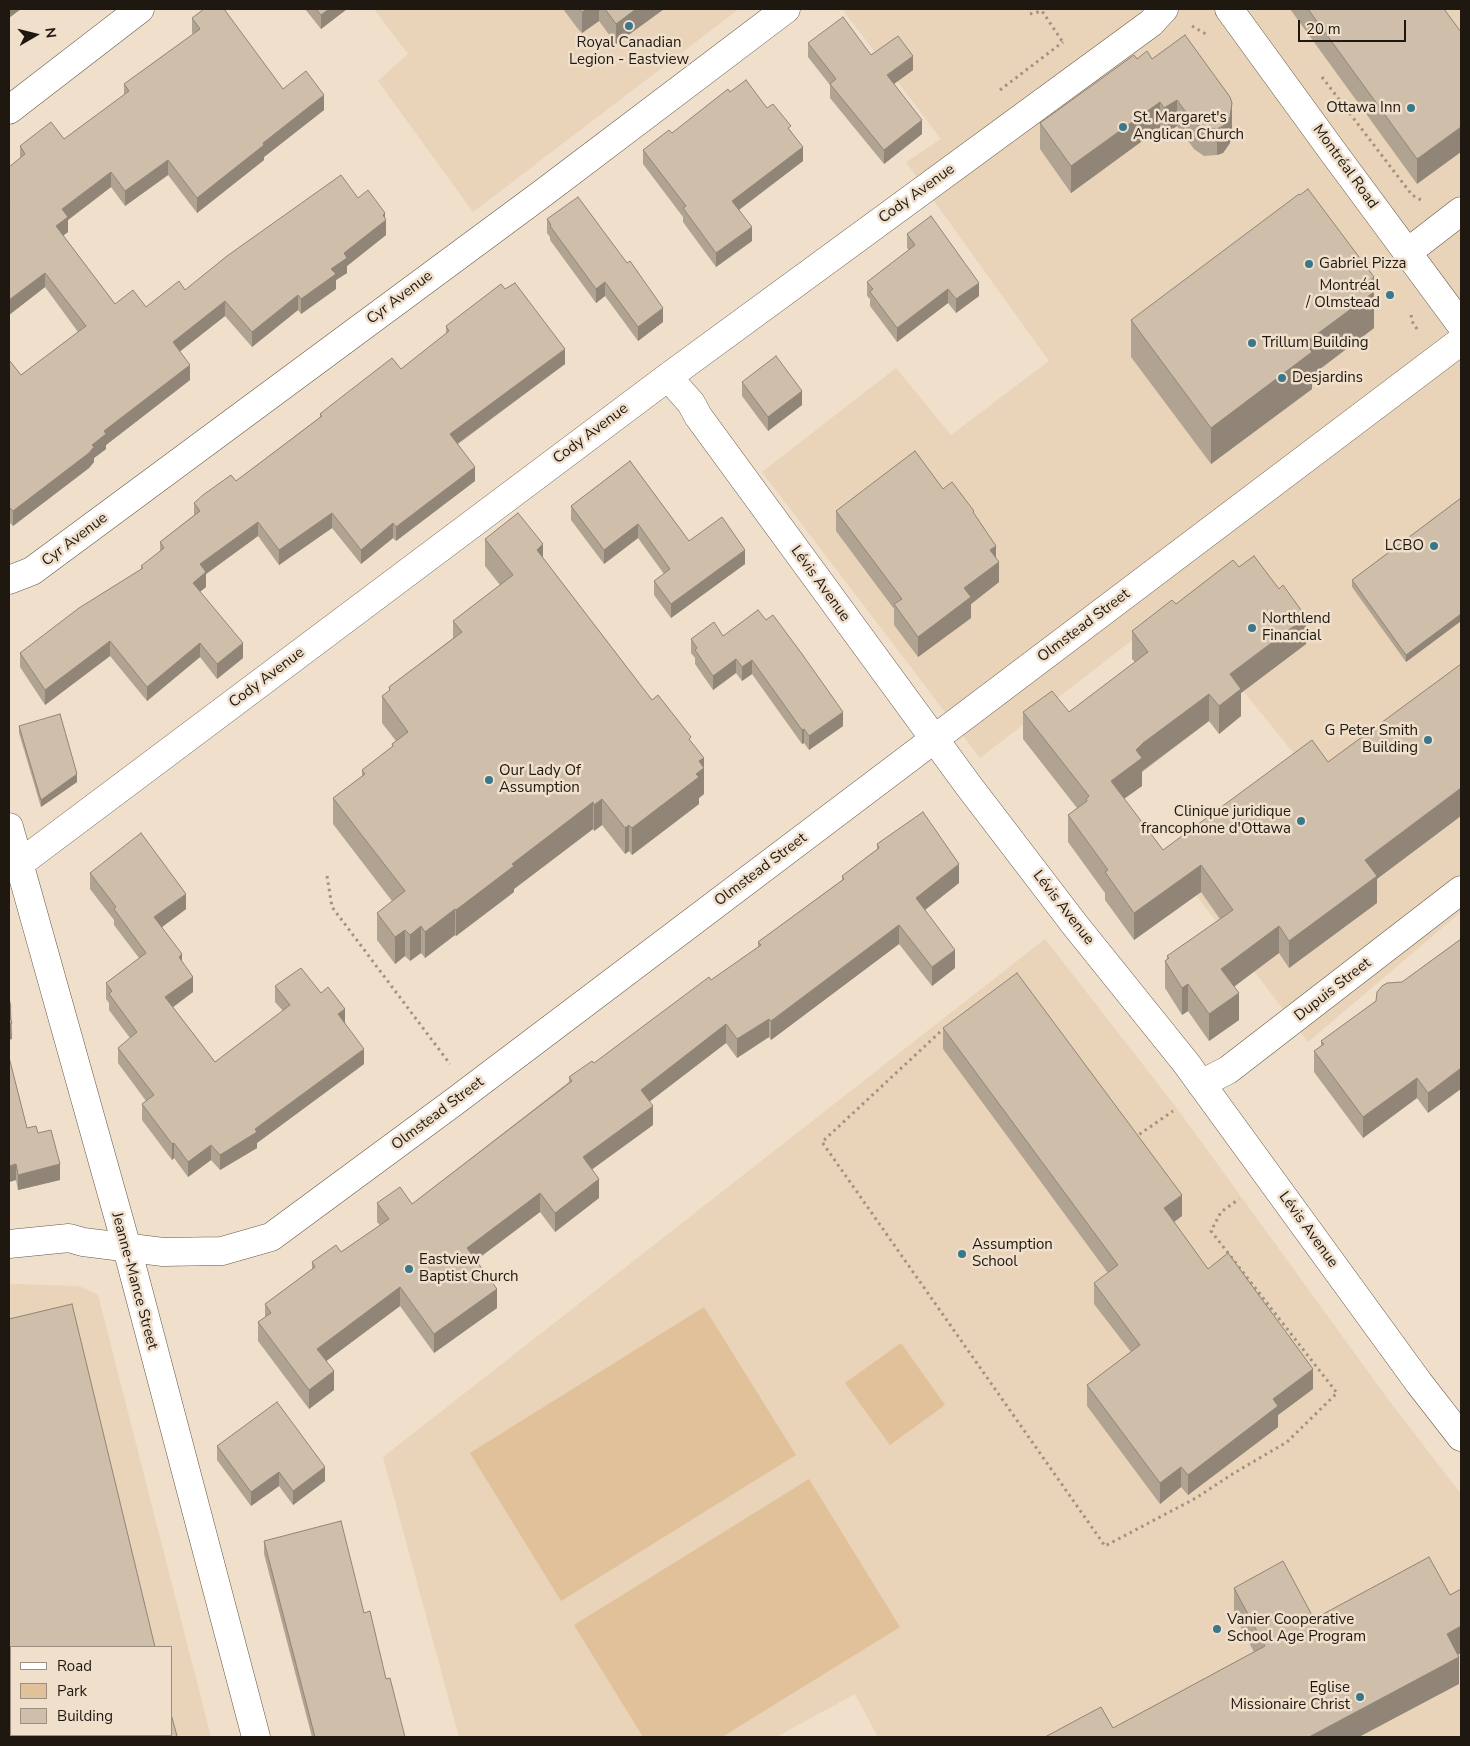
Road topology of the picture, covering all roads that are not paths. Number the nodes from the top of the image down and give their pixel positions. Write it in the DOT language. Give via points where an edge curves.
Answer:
graph roads {
  1 [pos="140,9"];
  2 [pos="786,9"];
  3 [pos="1164,9"];
  4 [pos="1229,9"];
  5 [pos="9,110"];
  6 [pos="1461,211"];
  7 [pos="1408,252"];
  8 [pos="1461,325"];
  9 [pos="1461,341"];
  10 [pos="668,377"];
  11 [pos="9,580"];
  12 [pos="935,738"];
  13 [pos="9,827"];
  14 [pos="19,864"];
  15 [pos="1461,890"];
  16 [pos="1201,1084"];
  17 [pos="9,1244"];
  18 [pos="127,1248"];
  19 [pos="1457,1421"];
  20 [pos="256,1737"];
  1 -- 5 [label="street"];
  2 -- 11 [label="street, Cyr Avenue" via="32,571"];
  3 -- 10 [label="street, Cody Avenue" via="1151,24"];
  4 -- 7 [label="street, Montréal Road"];
  6 -- 7 [label="street"];
  7 -- 8 [label="street, Montréal Road"];
  9 -- 12 [label="street, Olmstead Street"];
  10 -- 12 [label="street, Lévis Avenue" via="691,403"];
  10 -- 14 [label="street, Cody Avenue"];
  12 -- 16 [label="street, Lévis Avenue" via="1075,925"];
  12 -- 18 [label="street, Olmstead Street" via="471,1090 271,1237 222,1250 163,1252"];
  13 -- 14 [label="street, Jeanne-Mance Street"];
  14 -- 18 [label="street, Jeanne-Mance Street"];
  15 -- 16 [label="street, Dupuis Street" via="1228,1070"];
  16 -- 19 [label="street, Lévis Avenue" via="1419,1383"];
  17 -- 18 [label="street, Olmstead Street" via="69,1238"];
  18 -- 20 [label="street, Jeanne-Mance Street"];
}
